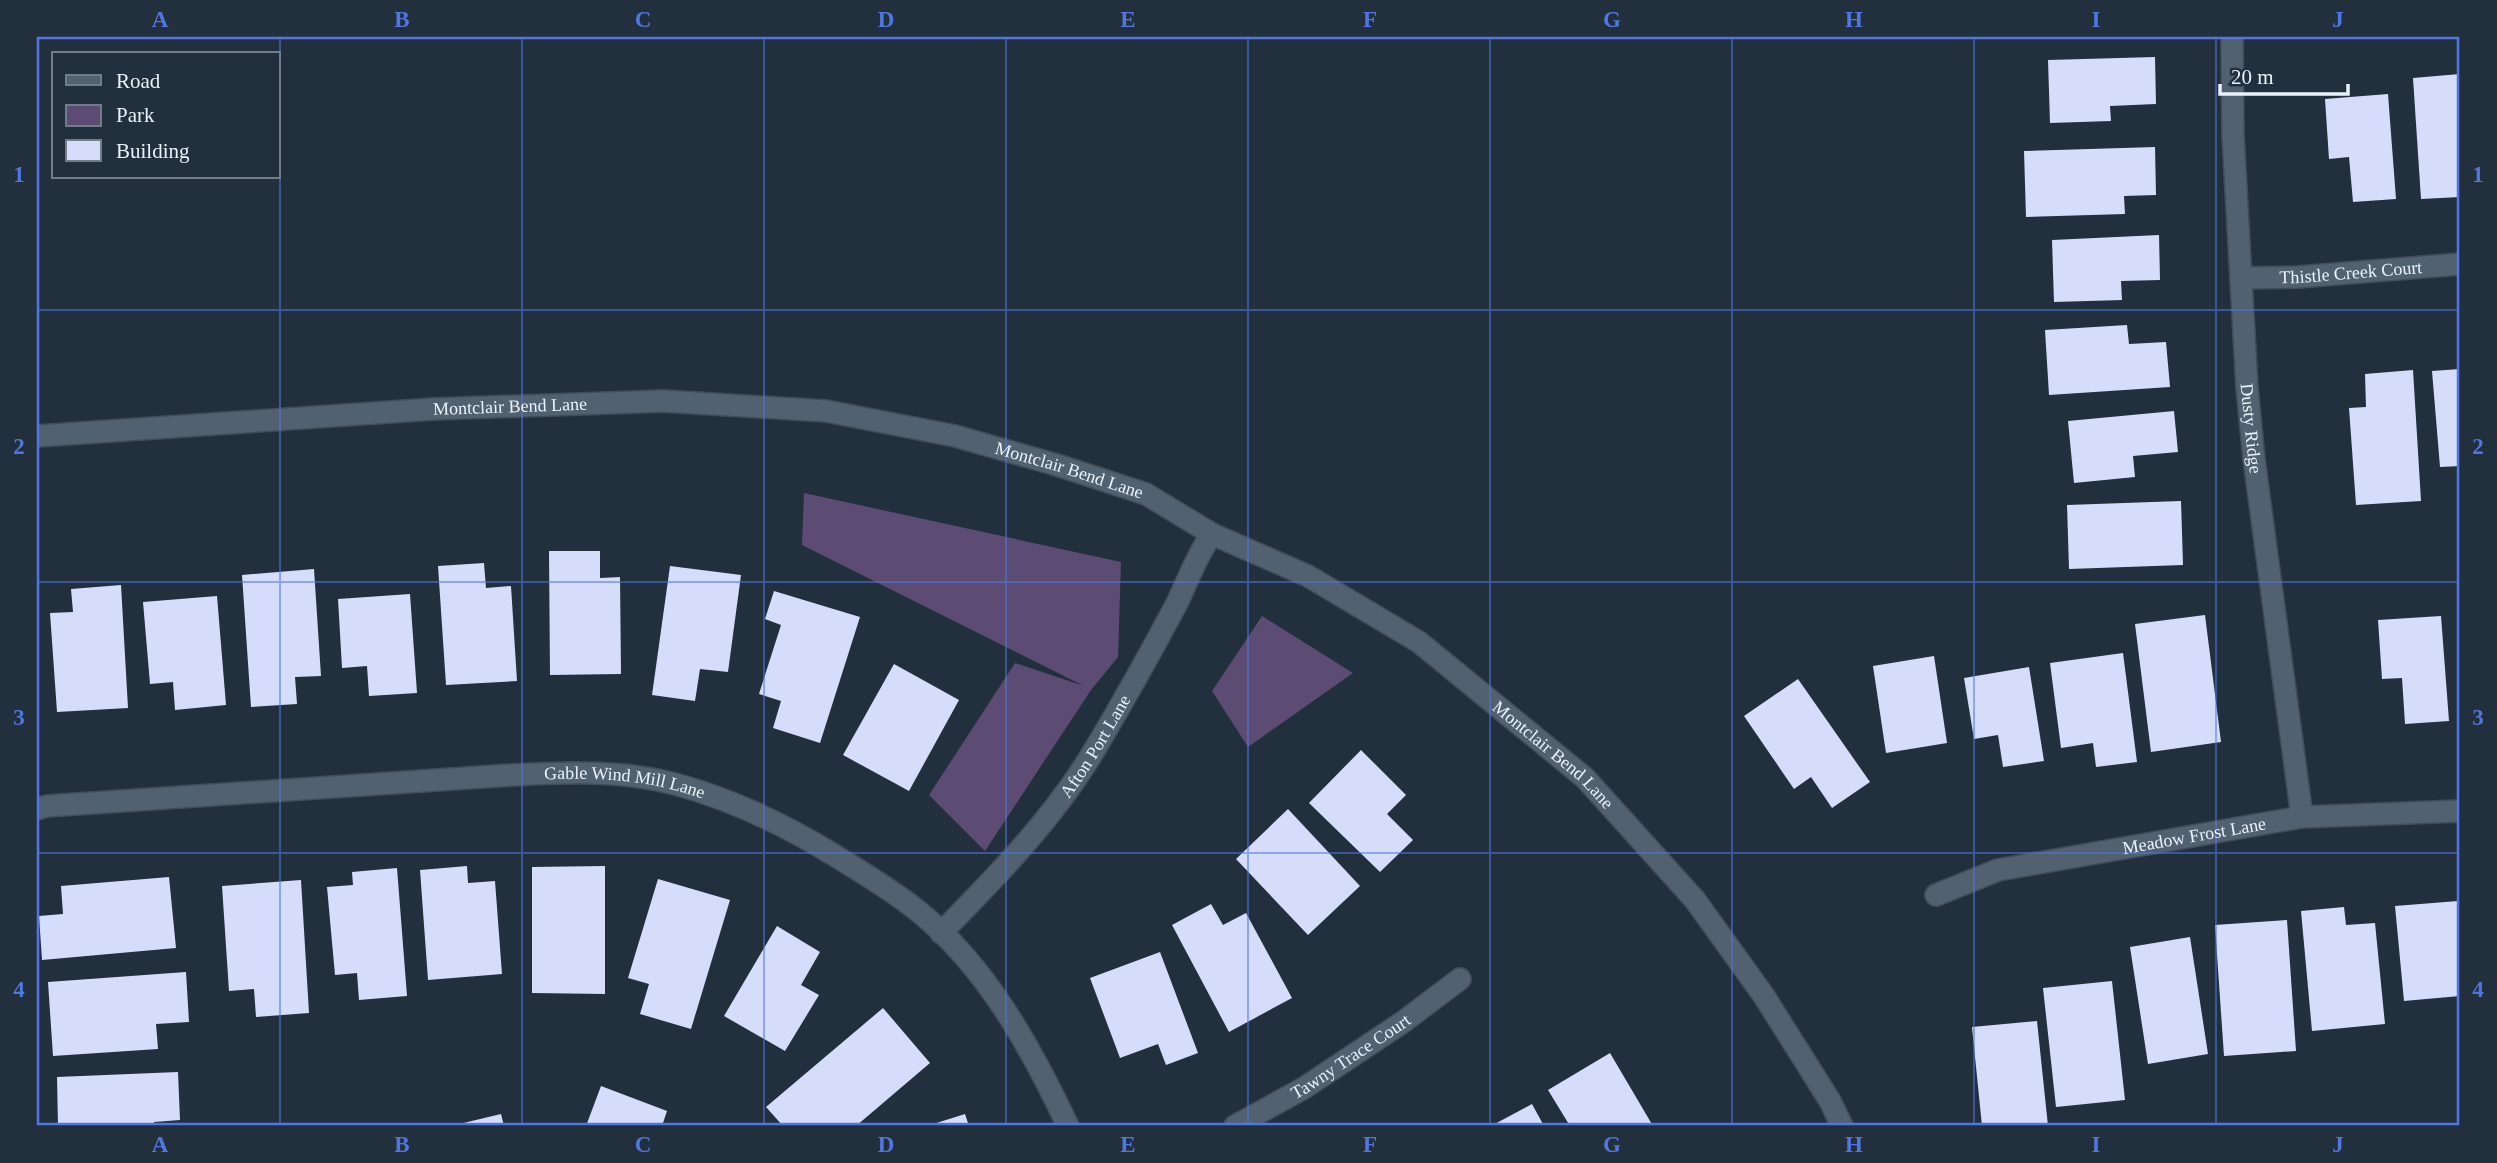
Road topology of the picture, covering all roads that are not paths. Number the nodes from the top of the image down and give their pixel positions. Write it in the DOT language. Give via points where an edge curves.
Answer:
graph roads {
  1 [pos="2232,37"];
  2 [pos="2460,264"];
  3 [pos="2241,278"];
  4 [pos="37,436"];
  5 [pos="1212,534"];
  6 [pos="37,809"];
  7 [pos="2460,811"];
  8 [pos="2302,817"];
  9 [pos="1936,895"];
  10 [pos="941,933"];
  11 [pos="1460,979"];
  12 [pos="1068,1126"];
  13 [pos="1235,1126"];
  14 [pos="1842,1126"];
  1 -- 3 [label="street, Dusty Ridge"];
  2 -- 3 [label="street, Thistle Creek Court"];
  3 -- 8 [label="street, Dusty Ridge" via="2254,459"];
  4 -- 5 [label="street, Montclair Bend Lane" via="434,409 664,401 826,411 955,436 1057,465 1146,494"];
  5 -- 10 [label="street, Afton Port Lane" via="1093,752 1021,848"];
  5 -- 14 [label="street, Montclair Bend Lane" via="1307,576 1419,642 1585,778 1695,900 1764,996"];
  6 -- 10 [label="street, Gable Wind Mill Lane" via="512,775 621,775 674,784 772,821 880,883"];
  7 -- 8 [label="street, Meadow Frost Lane"];
  8 -- 9 [label="street, Meadow Frost Lane" via="1998,870"];
  10 -- 12 [label="street, Gable Wind Mill Lane" via="1013,1022"];
  11 -- 13 [label="street, Tawny Trace Court" via="1331,1070"];
}
